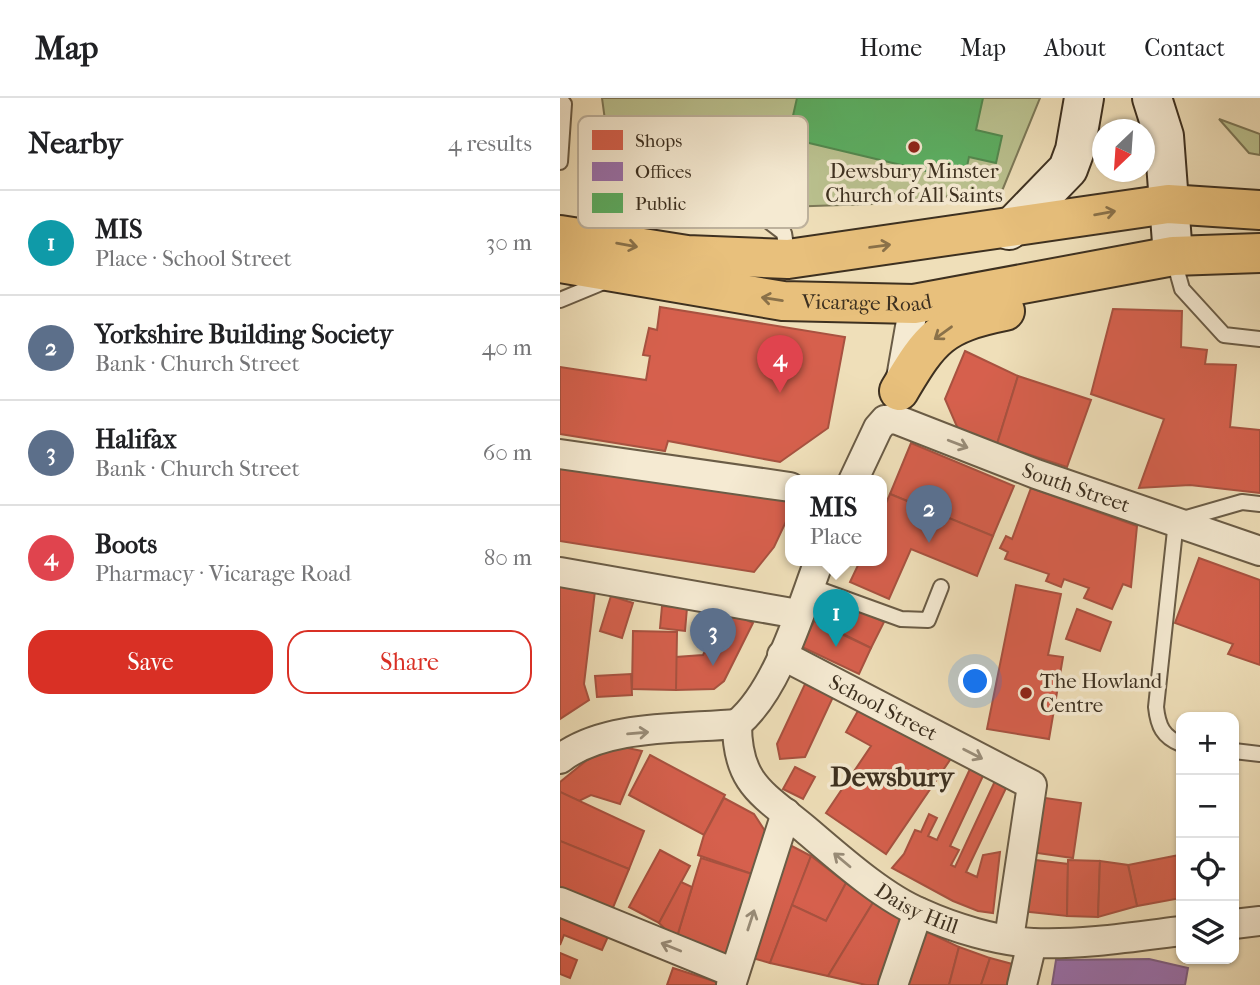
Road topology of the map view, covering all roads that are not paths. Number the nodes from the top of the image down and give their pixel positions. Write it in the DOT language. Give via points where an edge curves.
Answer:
graph roads {
  1 [pos="1084,98"];
  2 [pos="1152,98"];
  3 [pos="564,102"];
  4 [pos="560,162"];
  5 [pos="1168,204"];
  6 [pos="1260,210"];
  7 [pos="777,228"];
  8 [pos="1009,230"];
  9 [pos="560,235"];
  10 [pos="1260,253"];
  11 [pos="1172,257"];
  12 [pos="788,259"];
  13 [pos="560,263"];
  14 [pos="1093,272"];
  15 [pos="621,275"];
  16 [pos="560,300"];
  17 [pos="914,304"];
  18 [pos="1260,339"];
  19 [pos="897,405"];
  20 [pos="560,454"];
  21 [pos="856,475"];
  22 [pos="785,486"];
  23 [pos="1260,504"];
  24 [pos="1176,521"];
  25 [pos="1260,551"];
  26 [pos="560,572"];
  27 [pos="814,573"];
  28 [pos="941,587"];
  29 [pos="798,614"];
  30 [pos="782,655"];
  31 [pos="737,724"];
  32 [pos="1176,741"];
  33 [pos="1239,752"];
  34 [pos="1260,754"];
  35 [pos="560,759"];
  36 [pos="786,813"];
  37 [pos="560,902"];
  38 [pos="918,912"];
  39 [pos="1260,921"];
  40 [pos="1239,923"];
  41 [pos="1176,932"];
  42 [pos="1021,941"];
  43 [pos="733,979"];
  44 [pos="893,985"];
  45 [pos="1023,985"];
  1 -- 8 [label="main road" via="1068,169"];
  2 -- 5 [label="main road" via="1164,136"];
  3 -- 4 [label="lane"];
  5 -- 6 [label="highway, Vicarage Road"];
  8 -- 5 [label="highway, Vicarage Road, one-way"];
  5 -- 11 [label="main road"];
  7 -- 12 [label="lane" via="784,233"];
  12 -- 8 [label="highway, Vicarage Road, one-way"];
  9 -- 12 [label="highway, Vicarage Road, one-way" via="687,255"];
  10 -- 11 [label="highway, Vicarage Road"];
  11 -- 14 [label="highway, Vicarage Road"];
  11 -- 18 [label="lane" via="1182,289 1224,335"];
  12 -- 17 [label="highway" via="892,287"];
  13 -- 15 [label="highway, Vicarage Road"];
  14 -- 17 [label="highway, Vicarage Road"];
  14 -- 19 [label="highway, one-way" via="1064,299 967,318 949,327 921,354"];
  15 -- 16 [label="lane"];
  17 -- 15 [label="highway, Vicarage Road, one-way" via="783,301"];
  17 -- 19 [label="street"];
  19 -- 21 [label="street" via="878,428"];
  19 -- 24 [label="street, South Street, one-way" via="1036,474"];
  20 -- 22 [label="street"];
  23 -- 24 [label="lane" via="1242,502"];
  24 -- 25 [label="street, South Street"];
  24 -- 32 [label="lane" via="1156,707 1158,724"];
  26 -- 29 [label="street"];
  27 -- 28 [label="lane" via="901,619 928,620"];
  27 -- 29 [label="street"];
  29 -- 30 [label="street"];
  30 -- 31 [label="street" via="751,712"];
  30 -- 42 [label="street, School Street, one-way" via="1032,785"];
  35 -- 31 [label="street, one-way" via="610,735"];
  31 -- 36 [label="street, Daisy Hill" via="743,769 760,792"];
  33 -- 34 [label="lane"];
  38 -- 36 [label="street, Daisy Hill, one-way" via="849,866"];
  43 -- 36 [label="street, one-way"];
  43 -- 37 [label="street, one-way"];
  38 -- 42 [label="street, Daisy Hill" via="959,928"];
  38 -- 44 [label="street"];
  39 -- 40 [label="street"];
  41 -- 42 [label="street, Daisy Hill"];
  42 -- 45 [label="street"];
}
